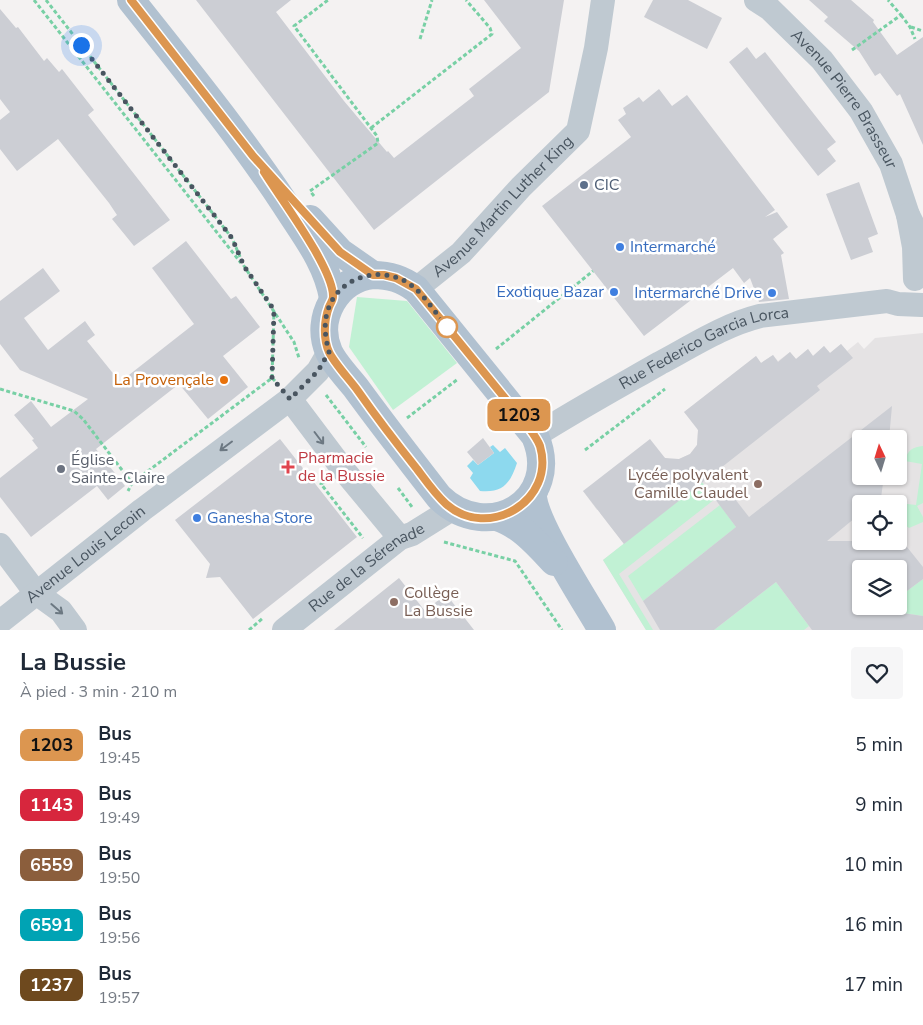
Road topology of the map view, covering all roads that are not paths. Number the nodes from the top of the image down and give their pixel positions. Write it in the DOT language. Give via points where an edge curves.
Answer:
graph roads {
  1 [pos="131,0"];
  2 [pos="603,0"];
  3 [pos="756,0"];
  4 [pos="253,156"];
  5 [pos="908,215"];
  6 [pos="923,244"];
  7 [pos="373,275"];
  8 [pos="917,276"];
  9 [pos="416,289"];
  10 [pos="333,298"];
  11 [pos="888,301"];
  12 [pos="922,306"];
  13 [pos="329,352"];
  14 [pos="290,399"];
  15 [pos="535,436"];
  16 [pos="534,491"];
  17 [pos="452,509"];
  18 [pos="497,517"];
  19 [pos="400,538"];
  20 [pos="0,545"];
  21 [pos="573,583"];
  22 [pos="36,593"];
  23 [pos="0,622"];
  24 [pos="75,630"];
  25 [pos="284,630"];
  26 [pos="602,630"];
  1 -- 4 [label="main road"];
  2 -- 9 [label="street, Avenue Martin Luther King" via="578,131 461,253"];
  3 -- 5 [label="street, Avenue Pierre Brasseur" via="770,9 822,60 860,111 891,164"];
  4 -- 7 [label="main road" via="340,252"];
  4 -- 10 [label="main road" via="316,252 327,272"];
  5 -- 6 [label="street, Avenue Pierre Brasseur"];
  5 -- 8 [label="street, Avenue Pierre Brasseur"];
  7 -- 9 [label="main road" via="396,278"];
  7 -- 10 [label="main road" via="351,281"];
  8 -- 11 [label="street, Rue Federico Garcia Lorca" via="905,291"];
  8 -- 12 [label="street, Avenue Pierre Brasseur" via="916,297"];
  9 -- 15 [label="main road"];
  10 -- 13 [label="main road" via="325,334"];
  11 -- 12 [label="street, Rue Federico Garcia Lorca"];
  11 -- 15 [label="street, Rue Federico Garcia Lorca" via="760,316 733,324"];
  13 -- 14 [label="street, Avenue Louis Lecoin" via="318,371"];
  13 -- 17 [label="main road" via="394,440"];
  14 -- 19 [label="street, one-way"];
  14 -- 22 [label="street, Avenue Louis Lecoin, one-way"];
  15 -- 16 [label="main road" via="540,446 542,468"];
  16 -- 18 [label="main road" via="518,508"];
  16 -- 21 [label="main road" via="532,498 540,521"];
  17 -- 18 [label="main road" via="474,518"];
  17 -- 19 [label="street, Rue de la Sérenade"];
  18 -- 21 [label="main road" via="522,531"];
  19 -- 25 [label="street, Rue de la Sérenade"];
  20 -- 22 [label="street"];
  21 -- 26 [label="main road"];
  22 -- 23 [label="street, Avenue Louis Lecoin"];
  22 -- 24 [label="street, one-way" via="61,611"];
}
